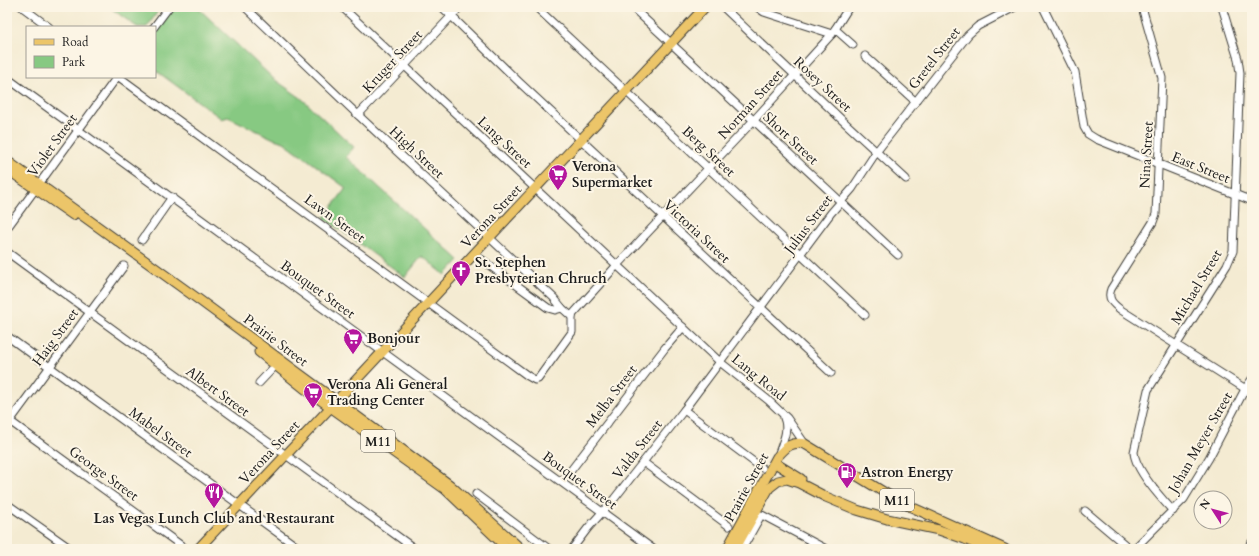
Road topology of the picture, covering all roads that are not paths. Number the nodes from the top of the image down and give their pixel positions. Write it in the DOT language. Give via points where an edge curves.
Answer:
graph roads {
  1 [pos="22,7"];
  2 [pos="169,7"];
  3 [pos="245,7"];
  4 [pos="342,7"];
  5 [pos="442,7"];
  6 [pos="460,7"];
  7 [pos="536,7"];
  8 [pos="632,7"];
  9 [pos="705,7"];
  10 [pos="723,7"];
  11 [pos="757,7"];
  12 [pos="849,7"];
  13 [pos="1015,7"];
  14 [pos="1043,7"];
  15 [pos="1142,7"];
  16 [pos="1222,7"];
  17 [pos="452,16"];
  18 [pos="48,26"];
  19 [pos="155,26"];
  20 [pos="833,31"];
  21 [pos="671,43"];
  22 [pos="853,45"];
  23 [pos="865,56"];
  24 [pos="404,66"];
  25 [pos="794,75"];
  26 [pos="7,78"];
  27 [pos="117,78"];
  28 [pos="119,78"];
  29 [pos="626,92"];
  30 [pos="916,102"];
  31 [pos="358,115"];
  32 [pos="754,120"];
  33 [pos="79,130"];
  34 [pos="581,140"];
  35 [pos="877,151"];
  36 [pos="7,161"];
  37 [pos="1159,164"];
  38 [pos="708,168"];
  39 [pos="7,169"];
  40 [pos="906,179"];
  41 [pos="37,187"];
  42 [pos="535,189"];
  43 [pos="1234,194"];
  44 [pos="172,197"];
  45 [pos="1252,201"];
  46 [pos="841,202"];
  47 [pos="663,216"];
  48 [pos="7,228"];
  49 [pos="489,238"];
  50 [pos="142,240"];
  51 [pos="7,252"];
  52 [pos="474,254"];
  53 [pos="801,255"];
  54 [pos="898,255"];
  55 [pos="617,265"];
  56 [pos="124,266"];
  57 [pos="429,303"];
  58 [pos="761,307"];
  59 [pos="562,308"];
  60 [pos="89,312"];
  61 [pos="572,315"];
  62 [pos="865,315"];
  63 [pos="683,328"];
  64 [pos="7,336"];
  65 [pos="1176,345"];
  66 [pos="382,352"];
  67 [pos="720,362"];
  68 [pos="276,365"];
  69 [pos="49,367"];
  70 [pos="831,373"];
  71 [pos="1252,379"];
  72 [pos="259,383"];
  73 [pos="1245,389"];
  74 [pos="1252,393"];
  75 [pos="333,404"];
  76 [pos="684,410"];
  77 [pos="783,415"];
  78 [pos="8,422"];
  79 [pos="805,444"];
  80 [pos="286,455"];
  81 [pos="776,460"];
  82 [pos="643,462"];
  83 [pos="762,468"];
  84 [pos="562,482"];
  85 [pos="812,490"];
  86 [pos="476,494"];
  87 [pos="7,504"];
  88 [pos="240,505"];
  89 [pos="1085,511"];
  90 [pos="1173,511"];
  91 [pos="602,512"];
  92 [pos="729,526"];
  93 [pos="1252,542"];
  94 [pos="412,548"];
  95 [pos="71,549"];
  96 [pos="186,549"];
  97 [pos="198,549"];
  98 [pos="300,549"];
  99 [pos="508,549"];
  100 [pos="521,549"];
  101 [pos="549,549"];
  102 [pos="572,549"];
  103 [pos="653,549"];
  104 [pos="727,549"];
  105 [pos="735,549"];
  106 [pos="742,549"];
  107 [pos="826,549"];
  108 [pos="988,549"];
  109 [pos="1006,549"];
  110 [pos="1130,549"];
  111 [pos="1134,549"];
  112 [pos="1247,549"];
  1 -- 18 [label="street"];
  2 -- 19 [label="street"];
  3 -- 31 [label="street, High Street"];
  4 -- 24 [label="street, Lang Street"];
  5 -- 17 [label="street, Victoria Street"];
  6 -- 17 [label="street, Kruger Street"];
  7 -- 29 [label="street, Berg Street"];
  8 -- 21 [label="street, Short Street"];
  9 -- 21 [label="main road, Verona Street"];
  10 -- 25 [label="street, Rosey Street"];
  11 -- 20 [label="street" via="770,14"];
  12 -- 20 [label="street, Norman Street"];
  13 -- 30 [label="street, Gretel Street" via="973,29"];
  14 -- 37 [label="street, East Street" via="1075,72 1085,131 1096,139"];
  15 -- 37 [label="street, Nina Street" via="1162,78"];
  16 -- 43 [label="street, Michael Street" via="1239,67"];
  17 -- 24 [label="street, Kruger Street"];
  17 -- 34 [label="street, Victoria Street"];
  20 -- 22 [label="street"];
  20 -- 25 [label="street, Norman Street"];
  21 -- 29 [label="main road, Verona Street"];
  21 -- 32 [label="street, Short Street"];
  23 -- 30 [label="street"];
  24 -- 31 [label="street, Kruger Street"];
  24 -- 42 [label="street, Lang Street"];
  25 -- 32 [label="street, Norman Street"];
  25 -- 35 [label="street, Rosey Street"];
  26 -- 33 [label="street, Bouquet Street"];
  27 -- 33 [label="street, Violet Street"];
  28 -- 57 [label="street, Lawn Street"];
  29 -- 34 [label="main road, Verona Street"];
  29 -- 38 [label="street, Berg Street"];
  30 -- 35 [label="street, Julius Street"];
  31 -- 49 [label="street, High Street"];
  32 -- 38 [label="street, Norman Street"];
  32 -- 46 [label="street, Short Street"];
  33 -- 41 [label="street, Violet Street"];
  33 -- 44 [label="street, Bouquet Street"];
  34 -- 42 [label="main road, Verona Street"];
  34 -- 47 [label="street, Victoria Street"];
  35 -- 40 [label="street, Rosey Street"];
  35 -- 46 [label="street, Julius Street"];
  36 -- 41 [label="main road, Prairie Street / M11"];
  37 -- 43 [label="street, East Street"];
  37 -- 65 [label="street, Nina Street" via="1155,220 1109,294 1116,306"];
  38 -- 47 [label="street, Norman Street"];
  38 -- 53 [label="street, Berg Street"];
  39 -- 41 [label="main road, Prairie Street / M11"];
  41 -- 48 [label="street, Violet Street"];
  41 -- 68 [label="main road, Prairie Street / M11"];
  41 -- 75 [label="main road, Prairie Street / M11" via="198,299"];
  42 -- 49 [label="main road, Verona Street"];
  42 -- 55 [label="street, Lang Street"];
  43 -- 45 [label="street, East Street"];
  43 -- 65 [label="street, Michael Street" via="1231,258"];
  44 -- 50 [label="street"];
  44 -- 66 [label="street, Bouquet Street"];
  46 -- 53 [label="street, Julius Street"];
  46 -- 54 [label="street, Short Street"];
  47 -- 55 [label="street, Norman Street"];
  47 -- 58 [label="street, Victoria Street"];
  49 -- 52 [label="main road, Verona Street"];
  49 -- 59 [label="street, High Street"];
  51 -- 60 [label="street, Albert Street"];
  52 -- 57 [label="main road, Verona Street"];
  52 -- 59 [label="street" via="548,308"];
  53 -- 58 [label="street, Julius Street"];
  53 -- 62 [label="street, Berg Street"];
  55 -- 61 [label="street, Norman Street"];
  55 -- 63 [label="street, Lang Street"];
  56 -- 60 [label="street, Haig Street"];
  57 -- 61 [label="street, Lawn Street" via="535,380 571,334"];
  57 -- 66 [label="main road, Verona Street"];
  58 -- 67 [label="street, Julius Street"];
  58 -- 70 [label="street, Victoria Street"];
  59 -- 61 [label="street, High Street"];
  60 -- 69 [label="street, Haig Street"];
  60 -- 80 [label="street, Albert Street"];
  63 -- 67 [label="street, Lang Street"];
  63 -- 84 [label="street, Melba Street"];
  64 -- 69 [label="street, Mabel Street"];
  65 -- 73 [label="street"];
  65 -- 90 [label="street, Michael Street" via="1148,390 1134,452 1141,470"];
  66 -- 75 [label="main road, Verona Street"];
  66 -- 84 [label="street, Bouquet Street"];
  67 -- 76 [label="street, Valda Street"];
  67 -- 77 [label="street, Lang Road"];
  68 -- 72 [label="street"];
  68 -- 75 [label="main road, Prairie Street / M11"];
  69 -- 78 [label="street, Haig Street"];
  69 -- 88 [label="street, Mabel Street"];
  71 -- 73 [label="street, Johan Meyer Street"];
  73 -- 74 [label="street"];
  73 -- 90 [label="street, Johan Meyer Street" via="1203,468 1186,496"];
  75 -- 80 [label="main road, Verona Street"];
  75 -- 99 [label="main road, Prairie Street / M11" via="445,489"];
  75 -- 100 [label="main road, Prairie Street / M11" via="450,484"];
  76 -- 82 [label="street, Valda Street"];
  76 -- 83 [label="street"];
  77 -- 79 [label="street"];
  77 -- 81 [label="street, Lang Road" via="787,426"];
  78 -- 96 [label="street, George Street"];
  79 -- 81 [label="main road, Prairie Street / M11" via="794,443 783,450"];
  79 -- 109 [label="main road, M11" via="900,502"];
  80 -- 88 [label="main road, Verona Street"];
  80 -- 94 [label="street, Albert Street"];
  81 -- 85 [label="main road"];
  81 -- 104 [label="main road, Prairie Street / M11"];
  82 -- 91 [label="street, Valda Street"];
  82 -- 92 [label="street"];
  84 -- 91 [label="street, Bouquet Street"];
  85 -- 105 [label="main road, Prairie Street / M11" via="787,479 773,484"];
  85 -- 108 [label="main road, M11" via="857,510 939,530"];
  86 -- 101 [label="street"];
  87 -- 95 [label="street"];
  88 -- 97 [label="main road, Verona Street"];
  88 -- 98 [label="street, Mabel Street"];
  89 -- 110 [label="street"];
  90 -- 111 [label="street, Johan Meyer Street"];
  91 -- 102 [label="street, Valda Street"];
  91 -- 103 [label="street, Bouquet Street"];
  93 -- 112 [label="street"];
  106 -- 107 [label="street" via="763,515"];
}
